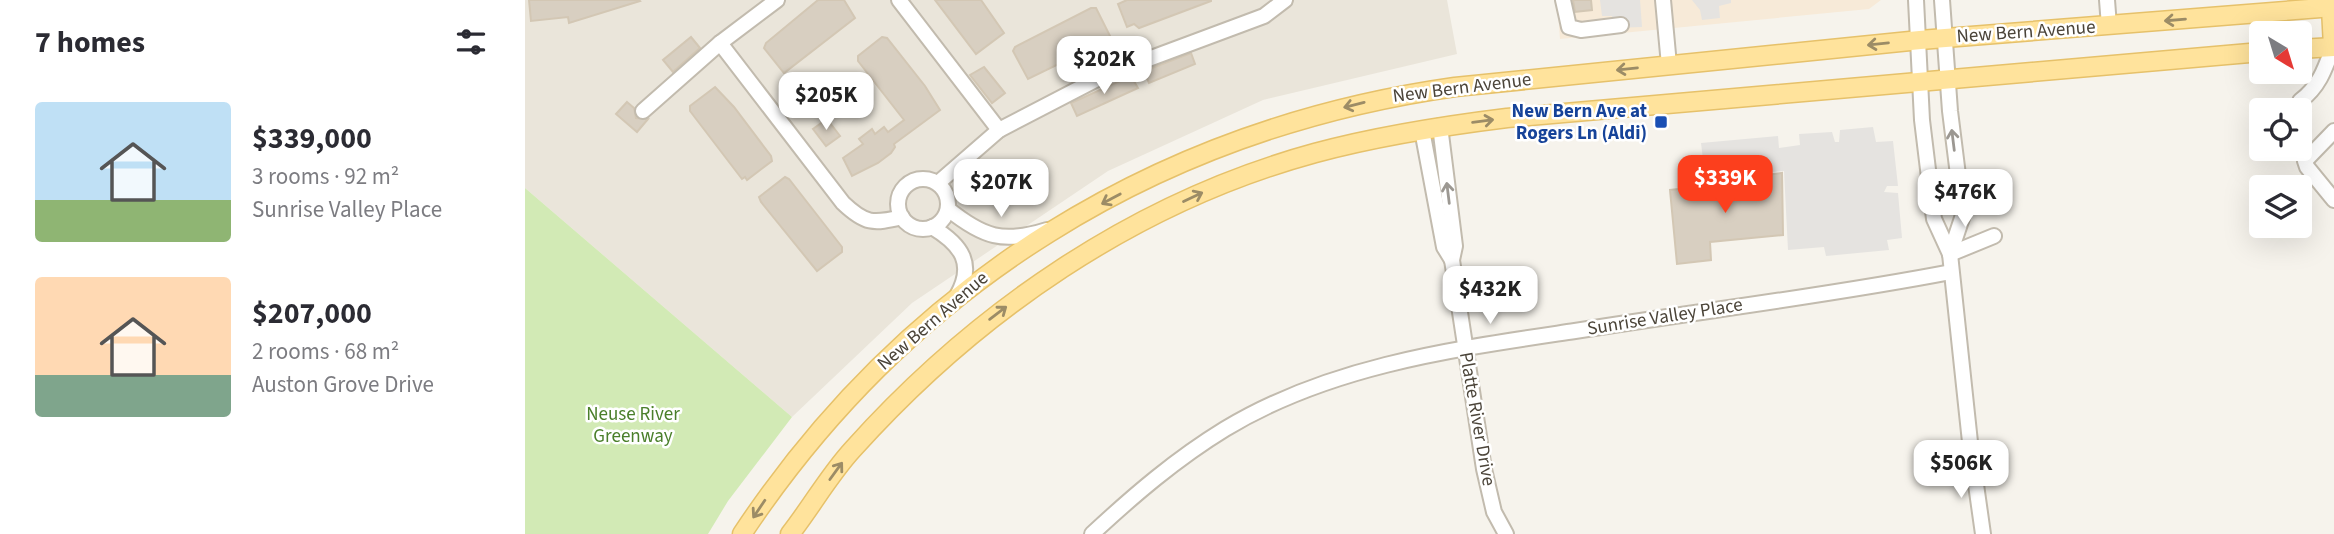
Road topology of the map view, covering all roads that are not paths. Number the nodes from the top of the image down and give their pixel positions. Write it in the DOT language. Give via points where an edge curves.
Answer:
graph roads {
  1 [pos="777,0"];
  2 [pos="899,0"];
  3 [pos="1286,0"];
  4 [pos="1563,0"];
  5 [pos="1663,0"];
  6 [pos="1916,0"];
  7 [pos="1942,0"];
  8 [pos="2107,0"];
  9 [pos="2333,5"];
  10 [pos="1621,25"];
  11 [pos="2109,26"];
  12 [pos="1946,38"];
  13 [pos="1920,40"];
  14 [pos="720,43"];
  15 [pos="2334,48"];
  16 [pos="2312,49"];
  17 [pos="2249,53"];
  18 [pos="1669,65"];
  19 [pos="1948,81"];
  20 [pos="1922,82"];
  21 [pos="2304,98"];
  22 [pos="643,111"];
  23 [pos="1431,128"];
  24 [pos="999,130"];
  25 [pos="2334,131"];
  26 [pos="938,183"];
  27 [pos="2334,200"];
  28 [pos="948,209"];
  29 [pos="902,217"];
  30 [pos="932,227"];
  31 [pos="1055,228"];
  32 [pos="1993,236"];
  33 [pos="1950,254"];
  34 [pos="1951,272"];
  35 [pos="956,298"];
  36 [pos="1465,348"];
  37 [pos="797,532"];
  38 [pos="742,534"];
  39 [pos="1092,534"];
  40 [pos="1506,534"];
  41 [pos="1983,534"];
  1 -- 14 [label="street"];
  2 -- 24 [label="street"];
  3 -- 24 [label="street" via="1264,16 1103,76"];
  4 -- 10 [label="street" via="1569,27"];
  5 -- 18 [label="street"];
  6 -- 13 [label="street"];
  7 -- 12 [label="street"];
  8 -- 11 [label="street"];
  9 -- 11 [label="main road, New Bern Avenue, one-way"];
  9 -- 15 [label="main road"];
  11 -- 12 [label="main road, New Bern Avenue"];
  12 -- 13 [label="main road, New Bern Avenue"];
  12 -- 19 [label="street"];
  13 -- 18 [label="main road, New Bern Avenue, one-way"];
  13 -- 20 [label="street"];
  14 -- 22 [label="street"];
  14 -- 29 [label="street" via="859,219 879,223"];
  15 -- 16 [label="main road"];
  15 -- 21 [label="street" via="2321,79"];
  17 -- 19 [label="main road, New Bern Avenue"];
  18 -- 31 [label="main road, New Bern Avenue, one-way" via="1385,97 1292,120 1166,170"];
  19 -- 20 [label="main road, New Bern Avenue"];
  33 -- 19 [label="street, one-way" via="1963,215"];
  23 -- 20 [label="main road, New Bern Avenue, one-way"];
  20 -- 33 [label="street" via="1934,219"];
  23 -- 36 [label="street, Platte River Drive" via="1444,247 1452,260"];
  37 -- 23 [label="main road, New Bern Avenue, one-way" via="851,451 917,382 973,332 1046,278 1201,194 1312,154"];
  24 -- 26 [label="street"];
  25 -- 27 [label="street" via="2305,161"];
  26 -- 28 [label="street" via="947,196"];
  26 -- 29 [label="street" via="922,178 907,184 899,199"];
  28 -- 30 [label="street"];
  28 -- 31 [label="street" via="981,233 1012,239"];
  29 -- 30 [label="street" via="913,227"];
  30 -- 35 [label="street" via="957,248 967,267"];
  31 -- 35 [label="main road, New Bern Avenue"];
  32 -- 33 [label="street"];
  33 -- 34 [label="street"];
  34 -- 36 [label="street, Sunrise Valley Place"];
  34 -- 41 [label="street"];
  35 -- 38 [label="main road, New Bern Avenue, one-way" via="876,369 817,432"];
  36 -- 39 [label="street, Sunrise Valley Place" via="1376,365 1304,391 1227,428 1148,482"];
  36 -- 40 [label="street, Platte River Drive" via="1494,512"];
}
